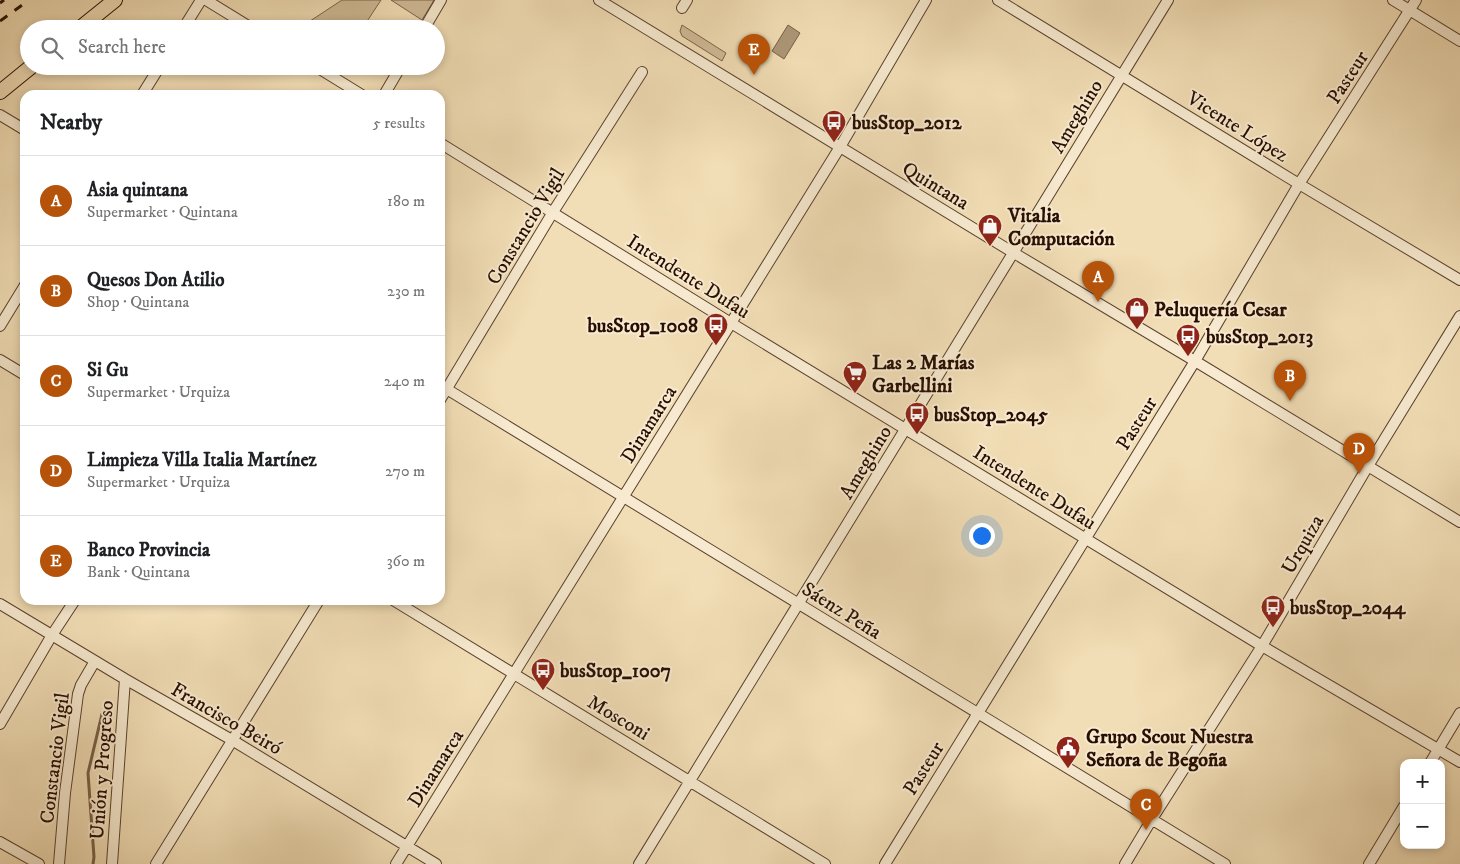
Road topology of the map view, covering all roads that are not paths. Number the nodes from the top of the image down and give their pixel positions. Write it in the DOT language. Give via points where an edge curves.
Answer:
graph roads {
  1 [pos="115,0"];
  2 [pos="201,0"];
  3 [pos="206,0"];
  4 [pos="441,0"];
  5 [pos="599,0"];
  6 [pos="926,0"];
  7 [pos="998,0"];
  8 [pos="1168,0"];
  9 [pos="1393,0"];
  10 [pos="1416,0"];
  11 [pos="1410,10"];
  12 [pos="90,20"];
  13 [pos="189,20"];
  14 [pos="238,20"];
  15 [pos="429,20"];
  16 [pos="1460,41"];
  17 [pos="642,72"];
  18 [pos="21,75"];
  19 [pos="154,75"];
  20 [pos="330,75"];
  21 [pos="396,75"];
  22 [pos="1121,75"];
  23 [pos="145,90"];
  24 [pos="354,90"];
  25 [pos="387,90"];
  26 [pos="0,92"];
  27 [pos="0,115"];
  28 [pos="20,127"];
  29 [pos="445,146"];
  30 [pos="840,147"];
  31 [pos="1299,184"];
  32 [pos="553,212"];
  33 [pos="1014,253"];
  34 [pos="1460,280"];
  35 [pos="20,293"];
  36 [pos="1460,316"];
  37 [pos="731,323"];
  38 [pos="0,326"];
  39 [pos="0,360"];
  40 [pos="1195,361"];
  41 [pos="20,372"];
  42 [pos="445,384"];
  43 [pos="445,388"];
  44 [pos="906,428"];
  45 [pos="1368,466"];
  46 [pos="623,497"];
  47 [pos="1460,522"];
  48 [pos="1085,538"];
  49 [pos="0,604"];
  50 [pos="799,604"];
  51 [pos="72,605"];
  52 [pos="315,605"];
  53 [pos="401,605"];
  54 [pos="52,635"];
  55 [pos="1262,646"];
  56 [pos="95,661"];
  57 [pos="514,674"];
  58 [pos="125,679"];
  59 [pos="1460,713"];
  60 [pos="977,714"];
  61 [pos="1,722"];
  62 [pos="232,740"];
  63 [pos="1438,749"];
  64 [pos="1432,759"];
  65 [pos="1460,762"];
  66 [pos="689,780"];
  67 [pos="1400,813"];
  68 [pos="1152,819"];
  69 [pos="0,842"];
  70 [pos="407,846"];
  71 [pos="38,864"];
  72 [pos="59,864"];
  73 [pos="112,864"];
  74 [pos="156,864"];
  75 [pos="396,864"];
  76 [pos="436,864"];
  77 [pos="639,864"];
  78 [pos="826,864"];
  79 [pos="885,864"];
  80 [pos="1125,864"];
  81 [pos="1225,864"];
  82 [pos="1369,864"];
  1 -- 12 [label="main road"];
  2 -- 13 [label="street"];
  3 -- 14 [label="street"];
  4 -- 15 [label="street"];
  5 -- 30 [label="street, Quintana"];
  6 -- 30 [label="street, Dinamarca"];
  7 -- 22 [label="street, Vicente López"];
  8 -- 22 [label="street, Ameghino"];
  9 -- 11 [label="street"];
  10 -- 11 [label="street, Pasteur"];
  11 -- 16 [label="street"];
  11 -- 31 [label="street, Pasteur"];
  17 -- 32 [label="street, Constancio Vigil"];
  18 -- 26 [label="main road"];
  19 -- 23 [label="street"];
  20 -- 24 [label="street"];
  21 -- 25 [label="street"];
  22 -- 31 [label="street, Vicente López"];
  22 -- 33 [label="street, Ameghino"];
  27 -- 28 [label="street"];
  29 -- 32 [label="street, Intendente Dufau"];
  30 -- 33 [label="street, Quintana"];
  30 -- 37 [label="street, Dinamarca"];
  31 -- 34 [label="street, Vicente López"];
  31 -- 40 [label="street, Pasteur"];
  32 -- 37 [label="street, Intendente Dufau"];
  32 -- 42 [label="street, Constancio Vigil"];
  33 -- 40 [label="street, Quintana"];
  33 -- 44 [label="street, Ameghino"];
  35 -- 38 [label="street"];
  36 -- 45 [label="street, Urquiza"];
  37 -- 44 [label="street, Intendente Dufau"];
  37 -- 46 [label="street, Dinamarca"];
  39 -- 41 [label="street"];
  40 -- 45 [label="street, Quintana"];
  40 -- 48 [label="street, Pasteur"];
  43 -- 46 [label="street, Sáenz Peña"];
  44 -- 48 [label="street, Intendente Dufau"];
  44 -- 50 [label="street, Ameghino"];
  45 -- 47 [label="street, Quintana"];
  45 -- 55 [label="street, Urquiza"];
  46 -- 50 [label="street, Sáenz Peña"];
  46 -- 57 [label="street, Dinamarca"];
  48 -- 55 [label="street, Intendente Dufau"];
  48 -- 60 [label="street, Pasteur"];
  49 -- 54 [label="street, Francisco Beiró"];
  50 -- 60 [label="street, Sáenz Peña"];
  50 -- 66 [label="street, Ameghino"];
  51 -- 54 [label="street"];
  52 -- 62 [label="street"];
  53 -- 57 [label="street, Mosconi"];
  54 -- 56 [label="street, Francisco Beiró"];
  54 -- 61 [label="street"];
  55 -- 63 [label="street, Intendente Dufau"];
  55 -- 68 [label="street, Urquiza"];
  56 -- 58 [label="street, Francisco Beiró"];
  56 -- 72 [label="street, Constancio Vigil" via="78,694"];
  57 -- 66 [label="street, Mosconi"];
  57 -- 70 [label="street, Dinamarca"];
  58 -- 62 [label="street, Francisco Beiró"];
  58 -- 73 [label="street, Unión y Progreso"];
  59 -- 63 [label="street"];
  60 -- 68 [label="street, Sáenz Peña"];
  60 -- 79 [label="street, Pasteur"];
  62 -- 70 [label="street, Francisco Beiró"];
  62 -- 74 [label="street"];
  63 -- 64 [label="street"];
  63 -- 65 [label="street, Intendente Dufau"];
  66 -- 77 [label="street, Ameghino"];
  66 -- 78 [label="street, Mosconi"];
  67 -- 82 [label="street"];
  68 -- 80 [label="street, Urquiza"];
  68 -- 81 [label="street, Sáenz Peña"];
  69 -- 71 [label="street"];
  70 -- 75 [label="street, Dinamarca"];
  70 -- 76 [label="street, Francisco Beiró"];
}
